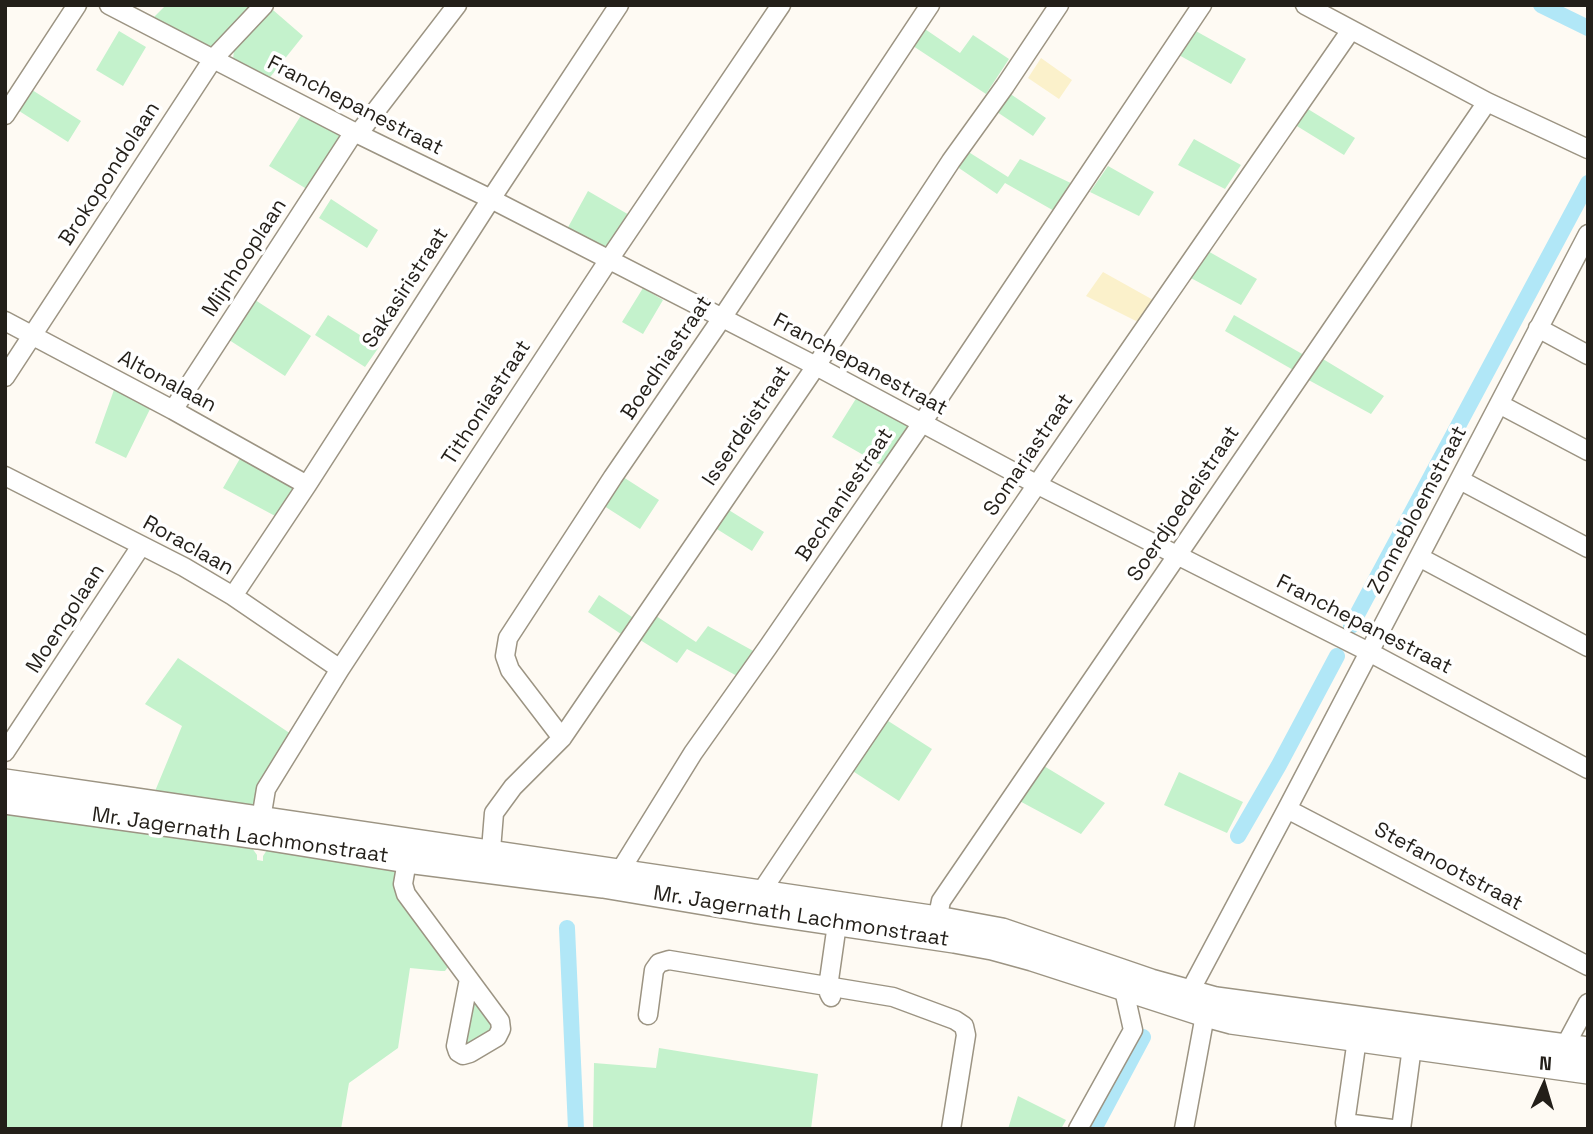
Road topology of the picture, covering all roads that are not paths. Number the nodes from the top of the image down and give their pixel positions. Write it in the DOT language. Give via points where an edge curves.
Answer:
graph roads {
  1 [pos="76,5"];
  2 [pos="109,5"];
  3 [pos="264,5"];
  4 [pos="457,5"];
  5 [pos="619,5"];
  6 [pos="781,5"];
  7 [pos="930,5"];
  8 [pos="1059,5"];
  9 [pos="1202,5"];
  10 [pos="1305,5"];
  11 [pos="1351,30"];
  12 [pos="213,59"];
  13 [pos="1487,102"];
  14 [pos="5,115"];
  15 [pos="356,133"];
  16 [pos="1588,149"];
  17 [pos="491,199"];
  18 [pos="1588,234"];
  19 [pos="1583,253"];
  20 [pos="608,261"];
  21 [pos="722,318"];
  22 [pos="5,321"];
  23 [pos="1538,328"];
  24 [pos="32,335"];
  25 [pos="1588,355"];
  26 [pos="816,366"];
  27 [pos="5,377"];
  28 [pos="1499,404"];
  29 [pos="173,410"];
  30 [pos="922,423"];
  31 [pos="1588,451"];
  32 [pos="5,476"];
  33 [pos="1460,480"];
  34 [pos="1036,484"];
  35 [pos="307,485"];
  36 [pos="141,546"];
  37 [pos="1588,548"];
  38 [pos="1177,555"];
  39 [pos="1419,557"];
  40 [pos="233,596"];
  41 [pos="1588,647"];
  42 [pos="1369,652"];
  43 [pos="341,669"];
  44 [pos="562,738"];
  45 [pos="5,752"];
  46 [pos="1588,769"];
  47 [pos="5,781"];
  48 [pos="5,802"];
  49 [pos="1287,809"];
  50 [pos="260,828"];
  51 [pos="407,861"];
  52 [pos="490,861"];
  53 [pos="620,871"];
  54 [pos="760,902"];
  55 [pos="837,924"];
  56 [pos="935,928"];
  57 [pos="1588,966"];
  58 [pos="469,979"];
  59 [pos="1124,990"];
  60 [pos="830,992"];
  61 [pos="1189,993"];
  62 [pos="1588,1003"];
  63 [pos="649,1014"];
  64 [pos="1205,1015"];
  65 [pos="1357,1039"];
  66 [pos="1565,1046"];
  67 [pos="1412,1047"];
  68 [pos="1588,1049"];
  69 [pos="1588,1072"];
  70 [pos="951,1129"];
  71 [pos="1078,1129"];
  72 [pos="1184,1129"];
  73 [pos="1392,1129"];
  74 [pos="1401,1129"];
  1 -- 14 [label="street"];
  2 -- 12 [label="street, Franchepanestraat"];
  3 -- 12 [label="street, Brokopondolaan"];
  4 -- 15 [label="street, Mijnhooplaan"];
  5 -- 17 [label="street, Sakasiristraat"];
  6 -- 20 [label="street, Tithoniastraat"];
  7 -- 21 [label="street, Boedhiastraat"];
  8 -- 26 [label="street, Isserdeistraat"];
  9 -- 30 [label="street, Bechaniestraat"];
  10 -- 11 [label="street"];
  11 -- 13 [label="street"];
  11 -- 34 [label="street, Somariastraat"];
  12 -- 15 [label="street, Franchepanestraat"];
  12 -- 24 [label="street, Brokopondolaan"];
  13 -- 16 [label="street"];
  13 -- 38 [label="street, Soerdjoedeistraat"];
  15 -- 17 [label="street, Franchepanestraat"];
  15 -- 29 [label="street, Mijnhooplaan"];
  17 -- 20 [label="street, Franchepanestraat"];
  17 -- 35 [label="street, Sakasiristraat"];
  18 -- 19 [label="street, Zonnebloemstraat"];
  19 -- 23 [label="street, Zonnebloemstraat"];
  20 -- 21 [label="street, Franchepanestraat"];
  20 -- 43 [label="street, Tithoniastraat"];
  21 -- 26 [label="street, Franchepanestraat"];
  21 -- 44 [label="street, Boedhiastraat" via="508,638 505,656 510,670"];
  22 -- 24 [label="street, Altonalaan"];
  23 -- 25 [label="street"];
  23 -- 28 [label="street, Zonnebloemstraat"];
  24 -- 27 [label="street, Brokopondolaan"];
  24 -- 29 [label="street, Altonalaan"];
  26 -- 30 [label="street, Franchepanestraat"];
  26 -- 44 [label="street, Isserdeistraat"];
  28 -- 31 [label="street"];
  28 -- 33 [label="street, Zonnebloemstraat"];
  29 -- 35 [label="street, Altonalaan"];
  30 -- 34 [label="street, Franchepanestraat"];
  30 -- 53 [label="street, Bechaniestraat" via="693,752"];
  32 -- 36 [label="street, Roraclaan"];
  33 -- 37 [label="street"];
  33 -- 39 [label="street, Zonnebloemstraat"];
  34 -- 38 [label="street, Franchepanestraat"];
  34 -- 54 [label="street, Somariastraat"];
  35 -- 40 [label="street, Sakasiristraat"];
  36 -- 40 [label="street, Roraclaan"];
  36 -- 45 [label="street, Moengolaan"];
  38 -- 42 [label="street, Franchepanestraat"];
  38 -- 56 [label="street, Soerdjoedeistraat" via="941,901"];
  39 -- 41 [label="street"];
  39 -- 42 [label="street, Zonnebloemstraat"];
  40 -- 43 [label="street, Roraclaan"];
  42 -- 46 [label="street, Franchepanestraat"];
  42 -- 49 [label="street, Zonnebloemstraat"];
  43 -- 50 [label="street, Tithoniastraat" via="267,789"];
  44 -- 52 [label="street, Isserdeistraat" via="494,813"];
  47 -- 50 [label="main road, Mr. Jagernath Lachmonstraat"];
  48 -- 50 [label="main road, Mr. Jagernath Lachmonstraat"];
  49 -- 57 [label="street, Stefanootstraat"];
  49 -- 61 [label="street, Zonnebloemstraat"];
  50 -- 51 [label="main road, Mr. Jagernath Lachmonstraat"];
  50 -- 52 [label="main road, Mr. Jagernath Lachmonstraat" via="337,830"];
  51 -- 52 [label="main road, Mr. Jagernath Lachmonstraat"];
  51 -- 58 [label="street" via="406,894"];
  52 -- 53 [label="main road, Mr. Jagernath Lachmonstraat"];
  52 -- 54 [label="main road, Mr. Jagernath Lachmonstraat" via="603,886"];
  53 -- 54 [label="main road, Mr. Jagernath Lachmonstraat"];
  54 -- 55 [label="main road, Mr. Jagernath Lachmonstraat"];
  54 -- 56 [label="main road, Mr. Jagernath Lachmonstraat"];
  55 -- 56 [label="main road, Mr. Jagernath Lachmonstraat"];
  55 -- 60 [label="street"];
  56 -- 59 [label="main road, Mr. Jagernath Lachmonstraat"];
  56 -- 61 [label="main road, Mr. Jagernath Lachmonstraat" via="1002,930"];
  59 -- 64 [label="main road, Mr. Jagernath Lachmonstraat"];
  59 -- 71 [label="street" via="1133,1030"];
  60 -- 63 [label="street" via="669,960 654,970"];
  60 -- 70 [label="street" via="892,997 964,1026"];
  61 -- 66 [label="main road, Mr. Jagernath Lachmonstraat"];
  62 -- 66 [label="street"];
  64 -- 65 [label="main road, Mr. Jagernath Lachmonstraat"];
  64 -- 72 [label="street"];
  65 -- 67 [label="main road, Mr. Jagernath Lachmonstraat"];
  65 -- 73 [label="street" via="1345,1123"];
  66 -- 68 [label="main road, Mr. Jagernath Lachmonstraat"];
  67 -- 69 [label="main road, Mr. Jagernath Lachmonstraat"];
  67 -- 74 [label="street"];
}
